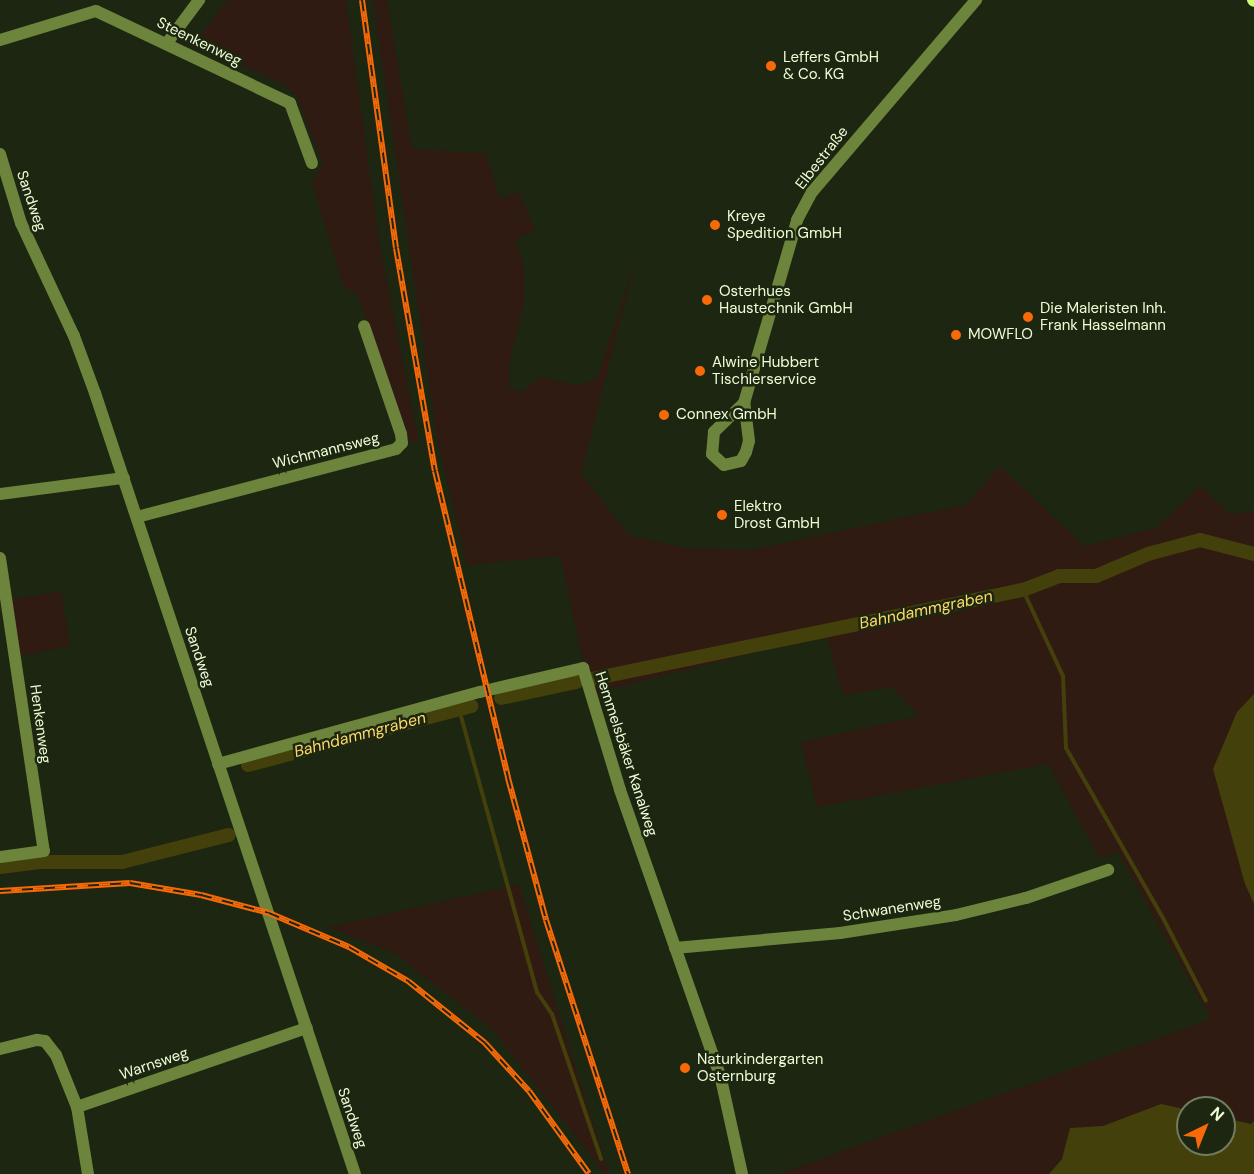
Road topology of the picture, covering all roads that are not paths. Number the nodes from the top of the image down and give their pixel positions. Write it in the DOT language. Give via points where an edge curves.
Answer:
graph roads {
  1 [pos="199,0"];
  2 [pos="976,0"];
  3 [pos="0,40"];
  4 [pos="167,43"];
  5 [pos="0,154"];
  6 [pos="312,163"];
  7 [pos="364,326"];
  8 [pos="744,403"];
  9 [pos="124,478"];
  10 [pos="0,494"];
  11 [pos="137,517"];
  12 [pos="0,558"];
  13 [pos="218,764"];
  14 [pos="0,857"];
  15 [pos="1108,870"];
  16 [pos="675,948"];
  17 [pos="307,1028"];
  18 [pos="0,1049"];
  19 [pos="77,1107"];
  20 [pos="88,1174"];
  21 [pos="355,1174"];
  22 [pos="742,1174"];
  1 -- 4 [label="street"];
  2 -- 8 [label="street, Elbestraße" via="812,192 797,220"];
  3 -- 4 [label="street, Steenkenweg" via="96,10"];
  4 -- 6 [label="street, Steenkenweg" via="290,103"];
  5 -- 9 [label="street, Sandweg" via="21,223 74,336"];
  7 -- 11 [label="street, Wichmannsweg" via="401,434 402,443 396,449"];
  8 -- 8 [label="street, Elbestraße" via="749,441 746,452 741,461 724,465 712,454 714,432"];
  9 -- 10 [label="street"];
  9 -- 11 [label="street, Sandweg"];
  11 -- 13 [label="street, Sandweg"];
  12 -- 14 [label="street, Henkenweg" via="44,851"];
  13 -- 16 [label="street, Hemmelsbäker Kanalweg" via="583,668"];
  13 -- 17 [label="street, Sandweg"];
  15 -- 16 [label="street, Schwanenweg" via="1026,898 956,915 840,933"];
  16 -- 22 [label="street, Hemmelsbäker Kanalweg" via="721,1079"];
  17 -- 19 [label="street, Warnsweg"];
  17 -- 21 [label="street, Sandweg"];
  18 -- 19 [label="street" via="45,1041 56,1055"];
  19 -- 20 [label="street"];
}
